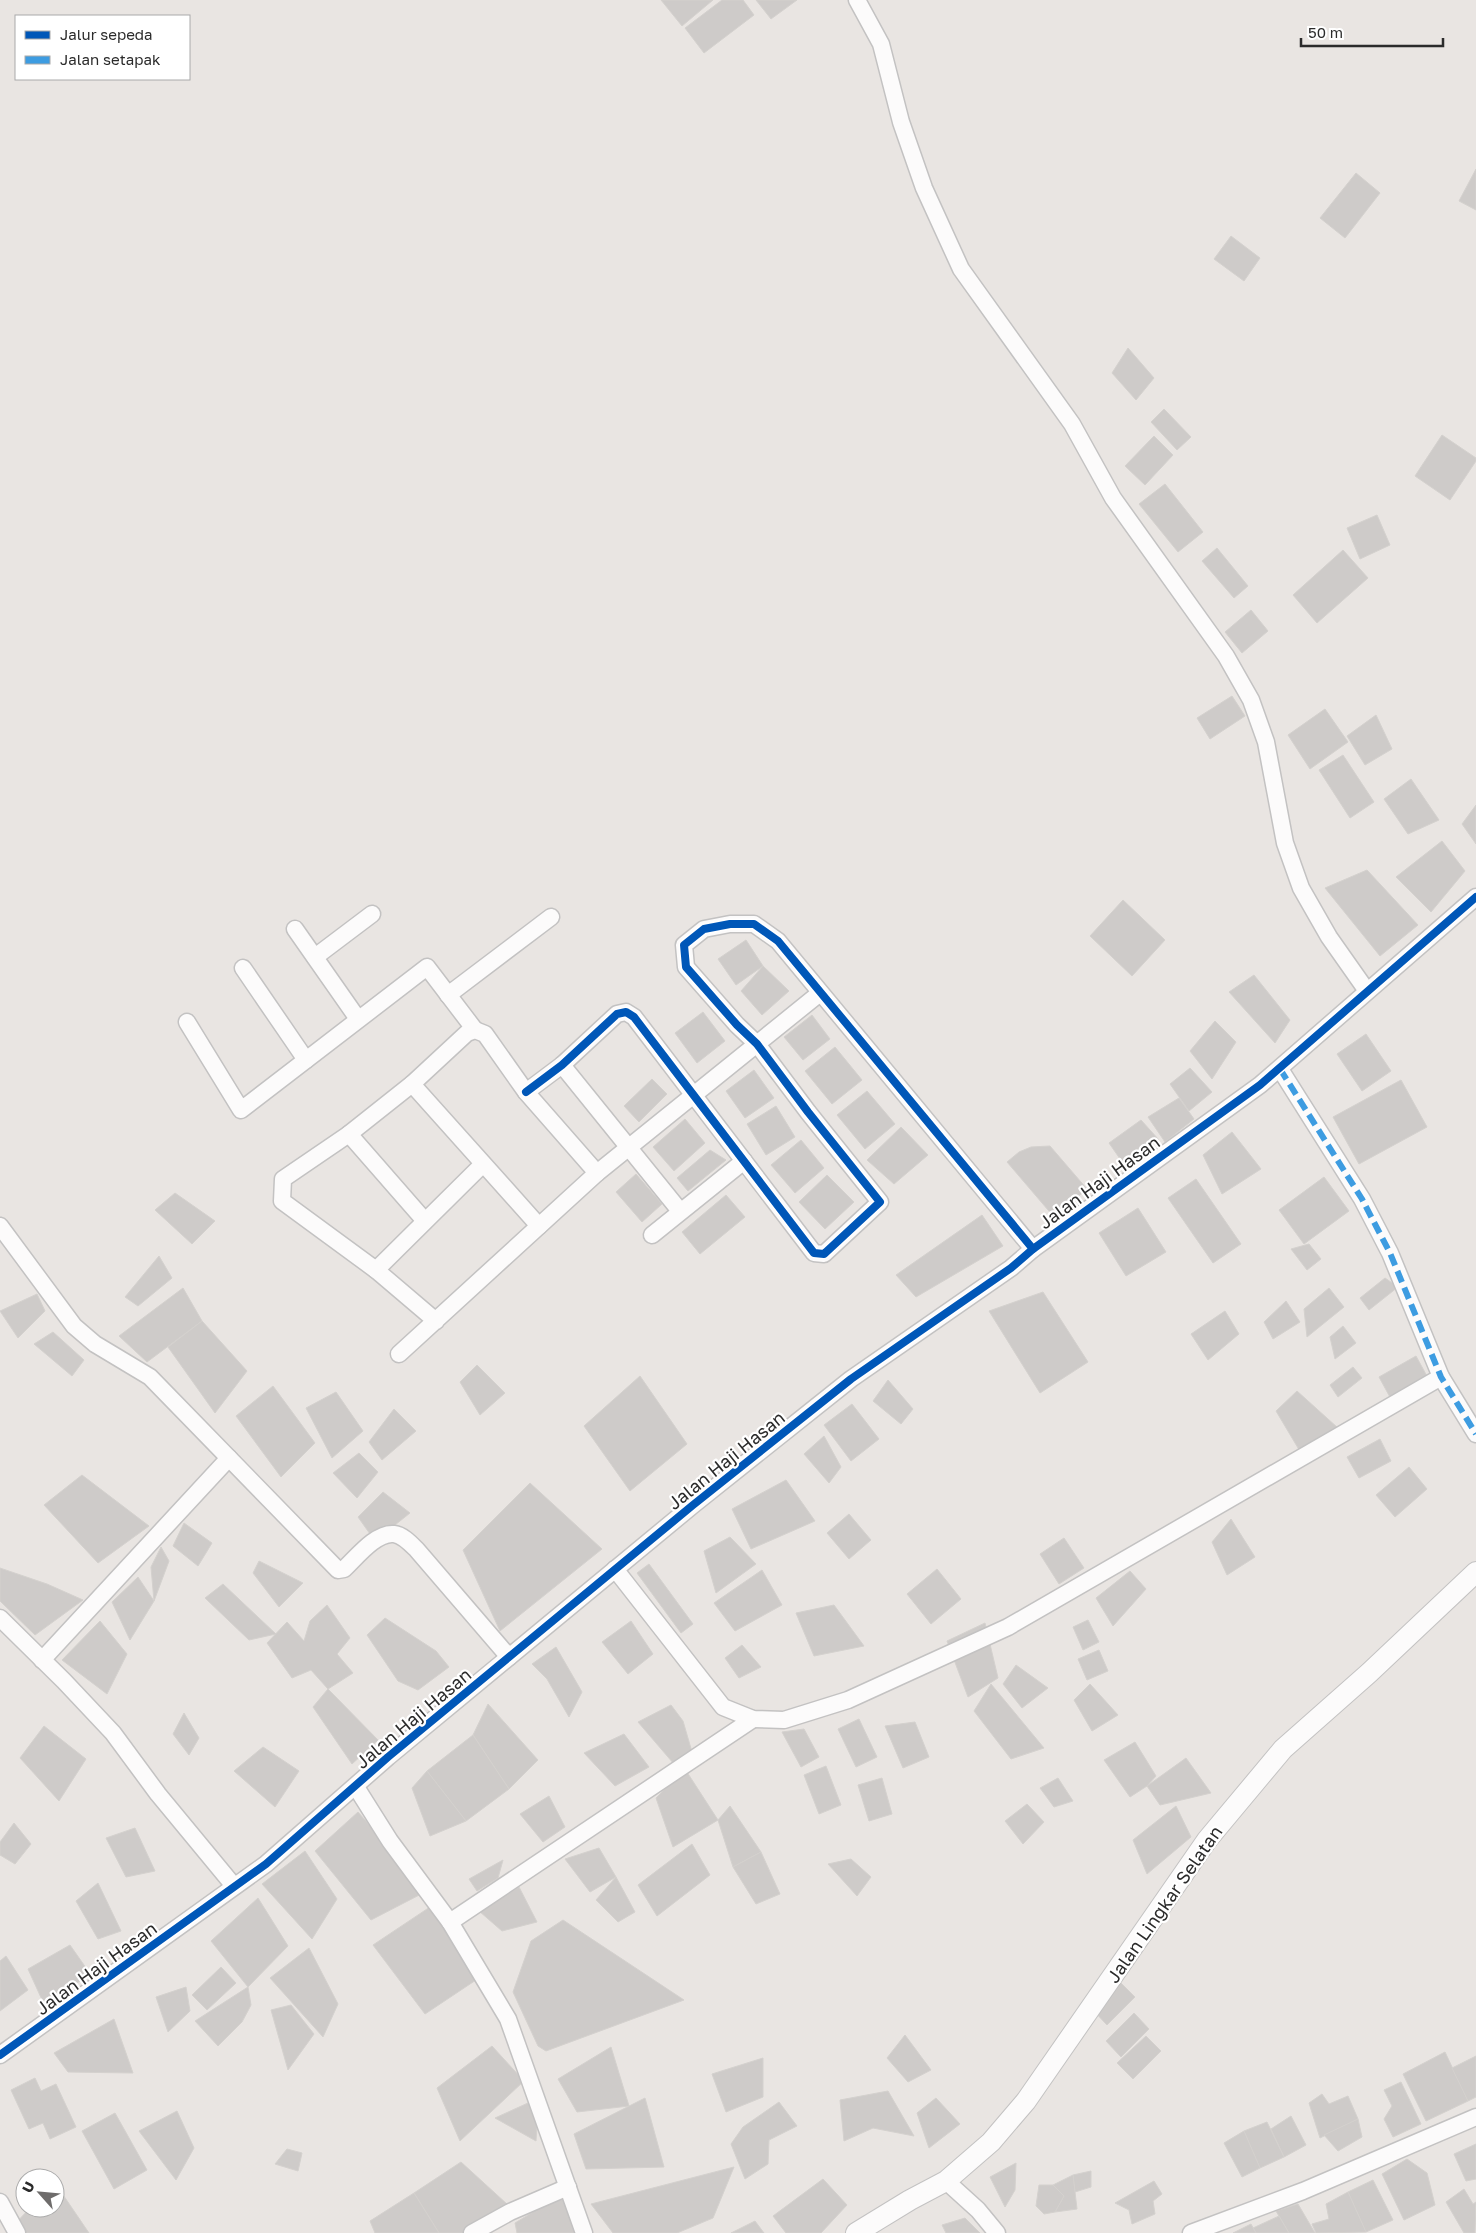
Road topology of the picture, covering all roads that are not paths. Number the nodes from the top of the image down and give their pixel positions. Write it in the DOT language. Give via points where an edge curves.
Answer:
graph roads {
  1 [pos="857,0"];
  2 [pos="1476,897"];
  3 [pos="372,914"];
  4 [pos="551,917"];
  5 [pos="295,929"];
  6 [pos="315,957"];
  7 [pos="243,968"];
  8 [pos="1367,992"];
  9 [pos="820,994"];
  10 [pos="448,995"];
  11 [pos="358,1020"];
  12 [pos="187,1022"];
  13 [pos="475,1030"];
  14 [pos="757,1044"];
  15 [pos="306,1060"];
  16 [pos="562,1064"];
  17 [pos="1280,1069"];
  18 [pos="412,1084"];
  19 [pos="526,1092"];
  20 [pos="694,1096"];
  21 [pos="349,1134"];
  22 [pos="628,1146"];
  23 [pos="744,1161"];
  24 [pos="483,1164"];
  25 [pos="597,1173"];
  26 [pos="680,1211"];
  27 [pos="425,1221"];
  28 [pos="0,1226"];
  29 [pos="539,1226"];
  30 [pos="652,1235"];
  31 [pos="1033,1249"];
  32 [pos="376,1270"];
  33 [pos="436,1321"];
  34 [pos="400,1354"];
  35 [pos="1441,1377"];
  36 [pos="1476,1434"];
  37 [pos="229,1458"];
  38 [pos="615,1569"];
  39 [pos="1476,1572"];
  40 [pos="0,1618"];
  41 [pos="509,1657"];
  42 [pos="42,1660"];
  43 [pos="753,1719"];
  44 [pos="356,1787"];
  45 [pos="234,1886"];
  46 [pos="450,1922"];
  47 [pos="0,2055"];
  48 [pos="1476,2116"];
  49 [pos="946,2181"];
  50 [pos="568,2187"];
  51 [pos="0,2202"];
  52 [pos="18,2233"];
  53 [pos="472,2233"];
  54 [pos="584,2233"];
  55 [pos="856,2233"];
  56 [pos="997,2233"];
  57 [pos="1191,2233"];
  1 -- 8 [label="street" via="880,44 901,122 924,188 961,269 1072,424 1113,498 1226,656 1251,700 1266,742 1285,843 1301,888"];
  2 -- 8 [label="street, Jalan Haji Hasan"];
  3 -- 6 [label="street"];
  4 -- 10 [label="street"];
  5 -- 6 [label="street"];
  6 -- 11 [label="street"];
  7 -- 15 [label="street"];
  8 -- 17 [label="street, Jalan Haji Hasan"];
  9 -- 14 [label="street"];
  9 -- 14 [label="street" via="778,941 754,924 704,929 684,945 686,966"];
  9 -- 31 [label="street"];
  10 -- 11 [label="street" via="427,967"];
  10 -- 13 [label="street"];
  11 -- 15 [label="street"];
  12 -- 15 [label="street" via="241,1110"];
  13 -- 18 [label="street" via="467,1033"];
  13 -- 19 [label="street" via="485,1034"];
  14 -- 20 [label="street"];
  14 -- 23 [label="street" via="880,1202 824,1254 814,1253"];
  16 -- 19 [label="street"];
  16 -- 20 [label="street" via="617,1014 626,1012 634,1017"];
  16 -- 22 [label="street"];
  17 -- 31 [label="street, Jalan Haji Hasan"];
  17 -- 35 [label="street" via="1362,1199 1390,1253"];
  18 -- 21 [label="street"];
  18 -- 24 [label="street"];
  19 -- 25 [label="street"];
  20 -- 22 [label="street"];
  20 -- 23 [label="street"];
  21 -- 27 [label="street"];
  21 -- 32 [label="street" via="283,1179 282,1201"];
  22 -- 25 [label="street"];
  22 -- 26 [label="street"];
  23 -- 26 [label="street"];
  24 -- 27 [label="street"];
  24 -- 29 [label="street"];
  25 -- 29 [label="street"];
  26 -- 30 [label="street"];
  27 -- 32 [label="street"];
  28 -- 37 [label="street" via="74,1326 95,1344 150,1377"];
  29 -- 33 [label="street"];
  31 -- 38 [label="street, Jalan Haji Hasan" via="1012,1268 852,1379"];
  32 -- 33 [label="street"];
  33 -- 34 [label="street"];
  35 -- 36 [label="street"];
  35 -- 43 [label="street" via="1008,1627 848,1700 784,1720"];
  37 -- 41 [label="street" via="338,1570 344,1569 375,1540 389,1535 402,1537 417,1550"];
  37 -- 42 [label="street"];
  38 -- 41 [label="street, Jalan Haji Hasan"];
  38 -- 43 [label="street" via="723,1707"];
  39 -- 49 [label="street, Jalan Lingkar Selatan" via="1283,1749 1207,1840 1026,2101 991,2142"];
  40 -- 42 [label="street"];
  41 -- 44 [label="street, Jalan Haji Hasan"];
  42 -- 45 [label="street" via="113,1734"];
  43 -- 46 [label="street"];
  44 -- 45 [label="street, Jalan Haji Hasan" via="266,1864"];
  44 -- 46 [label="street"];
  45 -- 47 [label="street, Jalan Haji Hasan"];
  46 -- 50 [label="street" via="508,2019"];
  48 -- 57 [label="street" via="1303,2191"];
  49 -- 55 [label="street, Jalan Lingkar Selatan"];
  49 -- 56 [label="street" via="978,2210"];
  50 -- 53 [label="street" via="510,2212"];
  50 -- 54 [label="street"];
  51 -- 52 [label="street"];
}
